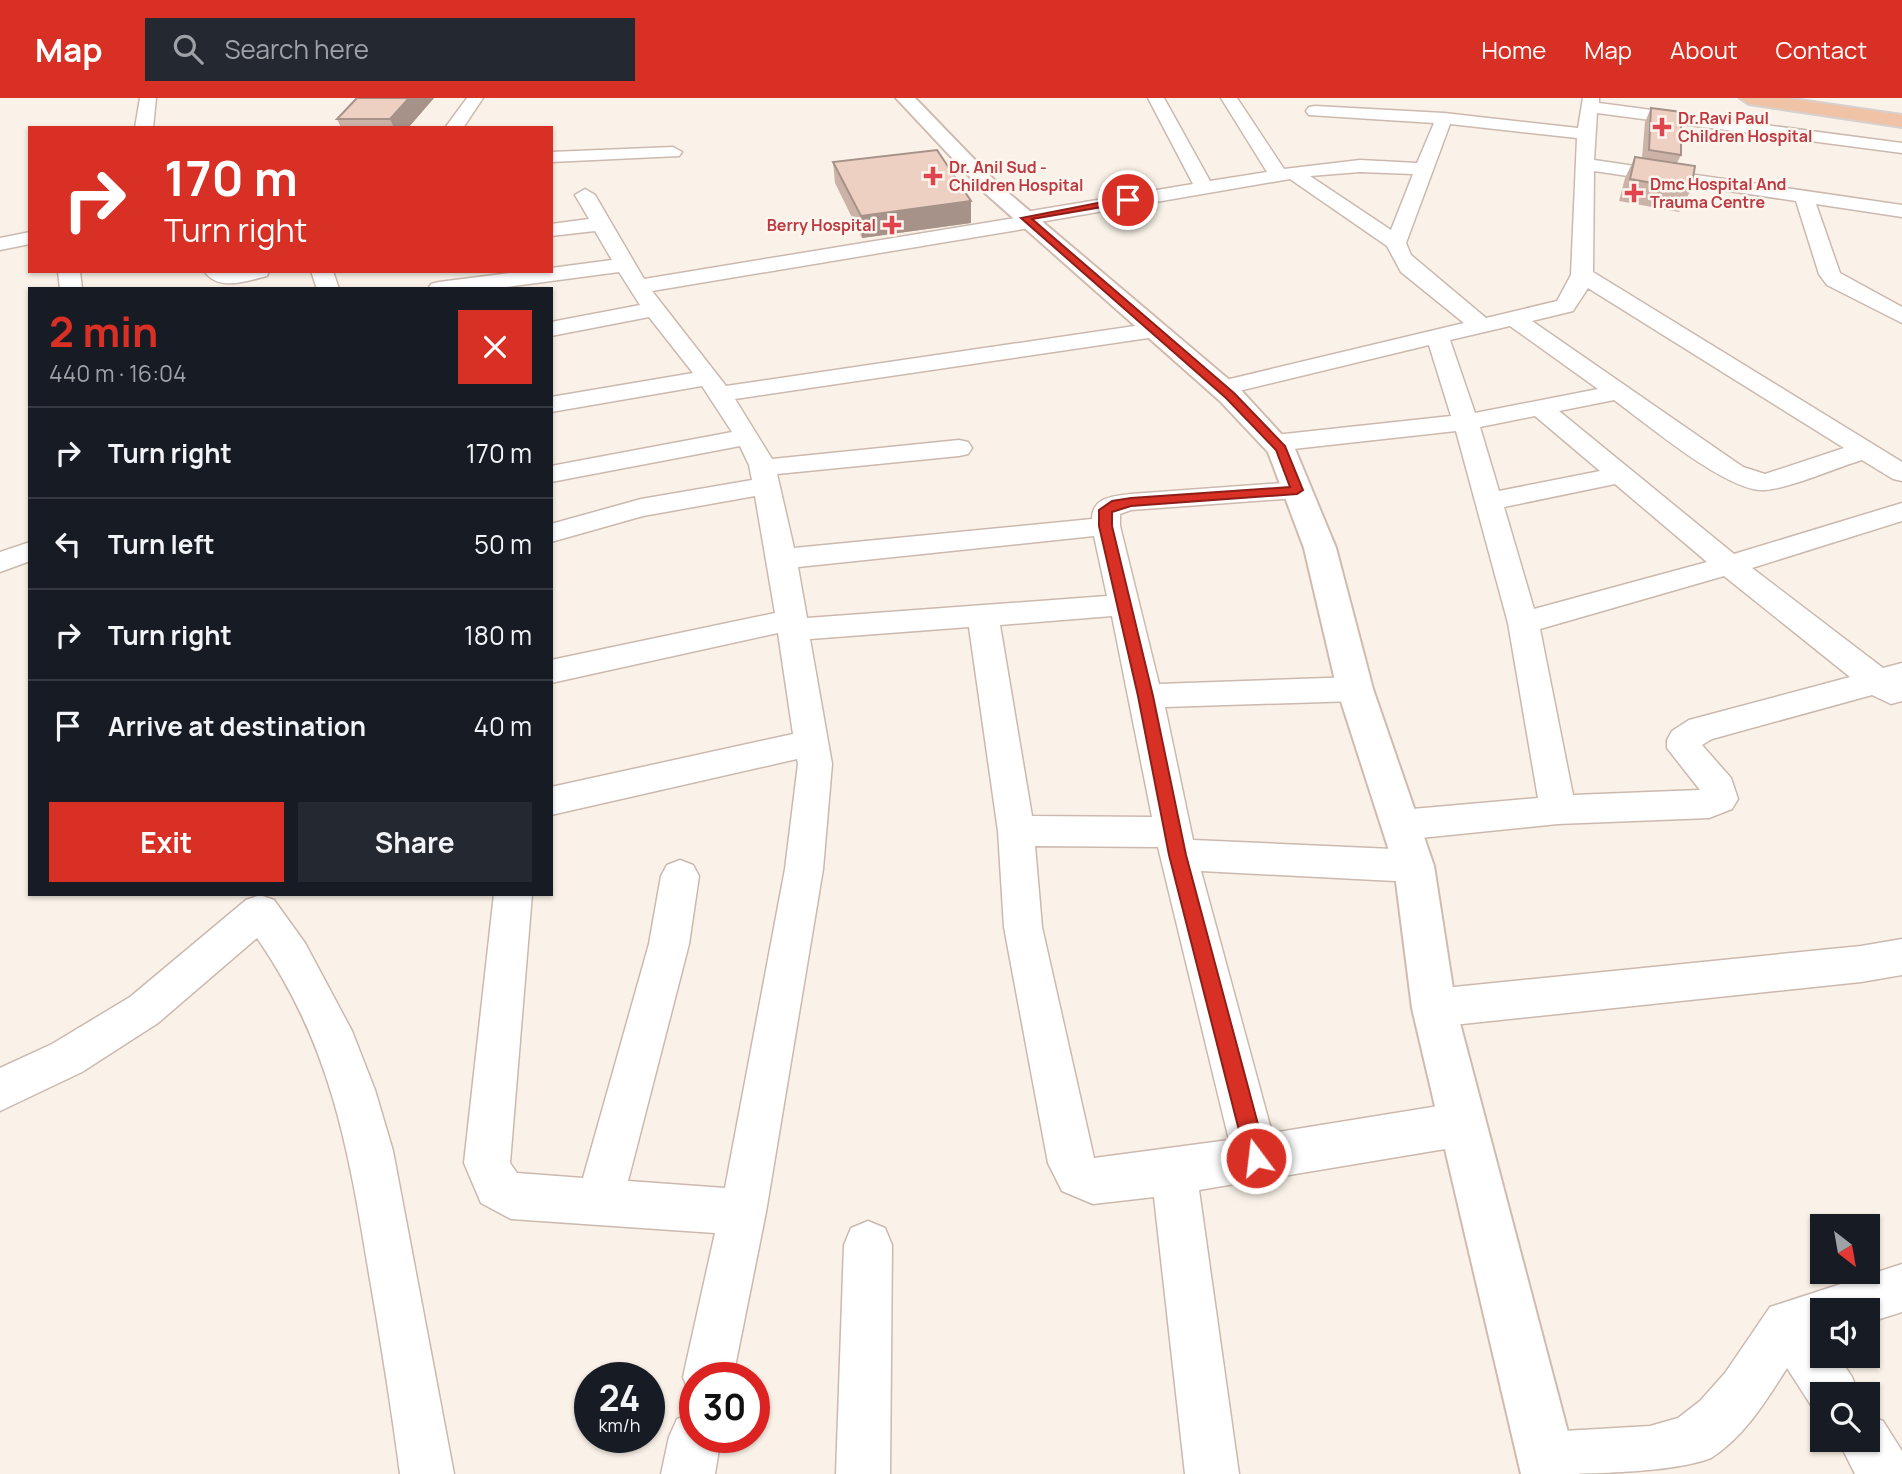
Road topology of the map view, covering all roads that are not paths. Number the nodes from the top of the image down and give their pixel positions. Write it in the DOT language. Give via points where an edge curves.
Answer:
graph roads {
  1 [pos="148,98"];
  2 [pos="475,98"];
  3 [pos="905,98"];
  4 [pos="928,98"];
  5 [pos="1156,98"];
  6 [pos="1229,98"];
  7 [pos="1749,98"];
  8 [pos="1794,98"];
  9 [pos="1591,102"];
  10 [pos="1315,111"];
  11 [pos="1373,113"];
  12 [pos="1902,115"];
  13 [pos="1444,117"];
  14 [pos="1902,121"];
  15 [pos="144,126"];
  16 [pos="455,126"];
  17 [pos="939,134"];
  18 [pos="1586,134"];
  19 [pos="1902,148"];
  20 [pos="673,152"];
  21 [pos="553,157"];
  22 [pos="1585,164"];
  23 [pos="1419,168"];
  24 [pos="1286,173"];
  25 [pos="1205,187"];
  26 [pos="1804,197"];
  27 [pos="1902,211"];
  28 [pos="1028,220"];
  29 [pos="553,229"];
  30 [pos="28,238"];
  31 [pos="1396,243"];
  32 [pos="0,244"];
  33 [pos="216,273"];
  34 [pos="249,273"];
  35 [pos="1582,275"];
  36 [pos="638,287"];
  37 [pos="1843,287"];
  38 [pos="553,288"];
  39 [pos="1902,297"];
  40 [pos="1565,306"];
  41 [pos="1631,306"];
  42 [pos="1902,316"];
  43 [pos="1516,320"];
  44 [pos="1483,327"];
  45 [pos="553,328"];
  46 [pos="1155,330"];
  47 [pos="1438,338"];
  48 [pos="715,386"];
  49 [pos="1222,388"];
  50 [pos="1618,392"];
  51 [pos="553,405"];
  52 [pos="1538,406"];
  53 [pos="1466,422"];
  54 [pos="748,437"];
  55 [pos="1275,443"];
  56 [pos="958,448"];
  57 [pos="1865,450"];
  58 [pos="1902,473"];
  59 [pos="553,474"];
  60 [pos="1621,475"];
  61 [pos="766,476"];
  62 [pos="1297,490"];
  63 [pos="1489,501"];
  64 [pos="1902,512"];
  65 [pos="1106,526"];
  66 [pos="553,532"];
  67 [pos="28,552"];
  68 [pos="782,559"];
  69 [pos="0,562"];
  70 [pos="1729,565"];
  71 [pos="1124,605"];
  72 [pos="984,616"];
  73 [pos="1523,623"];
  74 [pos="792,625"];
  75 [pos="553,672"];
  76 [pos="1894,686"];
  77 [pos="1355,689"];
  78 [pos="1146,696"];
  79 [pos="811,743"];
  80 [pos="553,801"];
  81 [pos="1558,810"];
  82 [pos="1401,825"];
  83 [pos="1016,831"];
  84 [pos="1175,844"];
  85 [pos="1414,866"];
  86 [pos="680,876"];
  87 [pos="513,896"];
  88 [pos="266,903"];
  89 [pos="1902,957"];
  90 [pos="1434,1008"];
  91 [pos="0,1090"];
  92 [pos="1463,1124"];
  93 [pos="1256,1158"];
  94 [pos="1174,1172"];
  95 [pos="599,1203"];
  96 [pos="743,1212"];
  97 [pos="868,1245"];
  98 [pos="1902,1288"];
  99 [pos="1870,1298"];
  100 [pos="1810,1319"];
  101 [pos="711,1362"];
  102 [pos="1872,1452"];
  103 [pos="692,1453"];
  104 [pos="1548,1466"];
  105 [pos="427,1474"];
  106 [pos="688,1474"];
  107 [pos="863,1474"];
  108 [pos="1212,1474"];
  109 [pos="1886,1474"];
  1 -- 15 [label="street"];
  2 -- 16 [label="street"];
  3 -- 17 [label="main road"];
  4 -- 17 [label="main road"];
  5 -- 25 [label="street"];
  6 -- 24 [label="street"];
  7 -- 14 [label="highway"];
  8 -- 12 [label="highway"];
  9 -- 18 [label="street"];
  9 -- 19 [label="street"];
  10 -- 11 [label="street"];
  11 -- 13 [label="street"];
  11 -- 23 [label="street"];
  13 -- 18 [label="street"];
  13 -- 23 [label="street"];
  17 -- 28 [label="main road"];
  18 -- 22 [label="street"];
  20 -- 21 [label="street"];
  22 -- 26 [label="street"];
  22 -- 35 [label="street"];
  23 -- 24 [label="street" via="1360,166"];
  23 -- 31 [label="street"];
  24 -- 25 [label="street"];
  24 -- 31 [label="street"];
  25 -- 28 [label="street"];
  26 -- 27 [label="street"];
  26 -- 37 [label="street" via="1830,274"];
  28 -- 36 [label="street"];
  28 -- 46 [label="main road"];
  29 -- 36 [label="street" via="593,210"];
  30 -- 32 [label="street"];
  31 -- 44 [label="street" via="1409,267"];
  33 -- 34 [label="street" via="228,277"];
  35 -- 40 [label="street"];
  35 -- 41 [label="street"];
  36 -- 38 [label="street"];
  36 -- 45 [label="street"];
  36 -- 48 [label="street"];
  37 -- 39 [label="street"];
  37 -- 42 [label="street"];
  40 -- 41 [label="street"];
  40 -- 43 [label="street"];
  41 -- 57 [label="street"];
  43 -- 44 [label="street"];
  43 -- 50 [label="street"];
  44 -- 47 [label="street"];
  46 -- 48 [label="street"];
  46 -- 49 [label="main road"];
  47 -- 49 [label="street"];
  47 -- 53 [label="street"];
  48 -- 51 [label="street"];
  48 -- 54 [label="street"];
  49 -- 55 [label="main road"];
  50 -- 52 [label="street"];
  50 -- 57 [label="street" via="1734,473 1756,482"];
  52 -- 53 [label="street"];
  52 -- 60 [label="street"];
  53 -- 55 [label="street"];
  53 -- 63 [label="street"];
  54 -- 59 [label="street"];
  54 -- 61 [label="street"];
  55 -- 62 [label="main road"];
  56 -- 61 [label="street"];
  57 -- 58 [label="street"];
  60 -- 63 [label="street"];
  60 -- 70 [label="street"];
  61 -- 66 [label="street"];
  61 -- 68 [label="street"];
  62 -- 65 [label="street" via="1116,504 1105,510"];
  62 -- 77 [label="main road" via="1320,548"];
  63 -- 73 [label="street"];
  64 -- 70 [label="street"];
  65 -- 68 [label="street"];
  65 -- 71 [label="street"];
  67 -- 69 [label="street"];
  68 -- 74 [label="street"];
  70 -- 73 [label="street"];
  70 -- 76 [label="street"];
  71 -- 72 [label="street"];
  71 -- 78 [label="street"];
  72 -- 74 [label="street"];
  72 -- 83 [label="street"];
  73 -- 81 [label="street"];
  74 -- 75 [label="street"];
  74 -- 79 [label="street"];
  76 -- 81 [label="street" via="1690,734 1682,744 1719,789 1716,802"];
  77 -- 78 [label="street"];
  77 -- 82 [label="main road"];
  78 -- 84 [label="street"];
  79 -- 80 [label="street"];
  79 -- 96 [label="street" via="815,764 804,869"];
  81 -- 82 [label="street"];
  82 -- 85 [label="main road"];
  83 -- 84 [label="street"];
  83 -- 94 [label="street" via="1023,927 1072,1163 1078,1175 1093,1181"];
  84 -- 85 [label="street"];
  84 -- 93 [label="street"];
  85 -- 90 [label="main road"];
  86 -- 95 [label="street" via="669,944"];
  87 -- 95 [label="street" via="487,1163 497,1187 511,1196"];
  88 -- 91 [label="street" via="126,1022 67,1058"];
  88 -- 105 [label="street" via="337,1045 371,1151"];
  89 -- 90 [label="street"];
  90 -- 92 [label="main road"];
  92 -- 93 [label="street"];
  92 -- 104 [label="main road"];
  93 -- 94 [label="street"];
  94 -- 108 [label="street"];
  95 -- 96 [label="street"];
  96 -- 101 [label="street"];
  97 -- 107 [label="street"];
  98 -- 99 [label="street"];
  100 -- 104 [label="street" via="1718,1419 1692,1440 1650,1452"];
  102 -- 109 [label="street"];
  103 -- 106 [label="street"];
}
